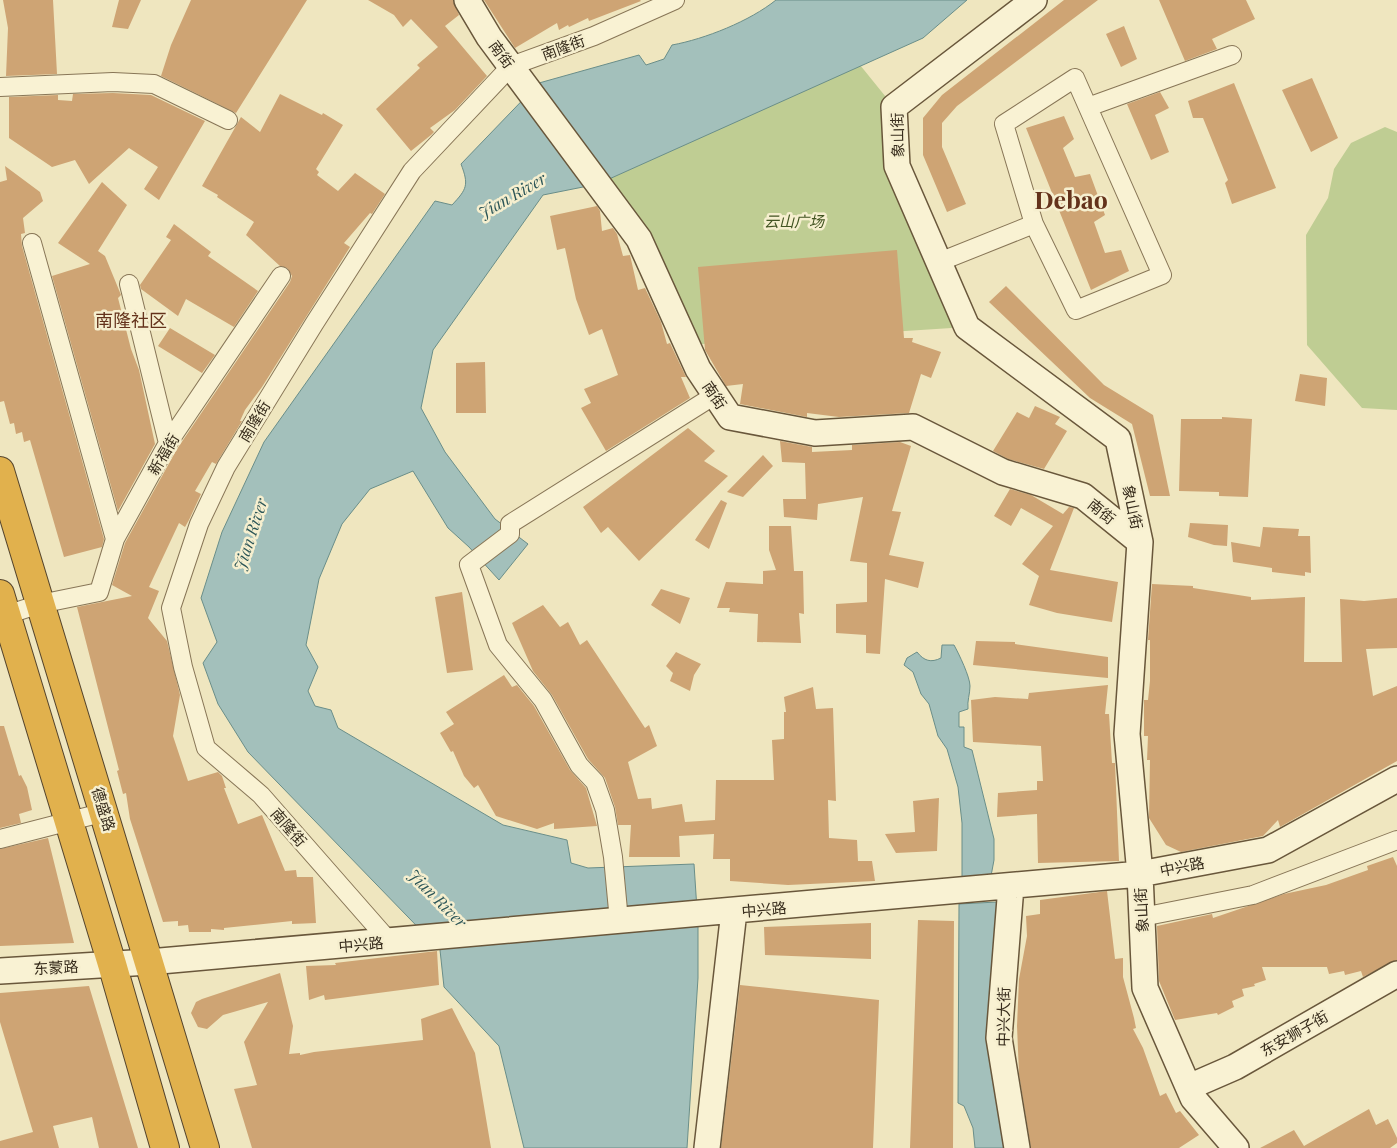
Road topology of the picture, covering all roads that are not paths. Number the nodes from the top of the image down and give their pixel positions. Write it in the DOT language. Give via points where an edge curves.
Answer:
graph roads {
  1 [pos="467,0"];
  2 [pos="675,0"];
  3 [pos="1034,0"];
  4 [pos="1232,55"];
  5 [pos="511,66"];
  6 [pos="0,87"];
  7 [pos="1088,107"];
  8 [pos="228,120"];
  9 [pos="1034,224"];
  10 [pos="32,243"];
  11 [pos="939,262"];
  12 [pos="280,276"];
  13 [pos="129,284"];
  14 [pos="715,395"];
  15 [pos="168,443"];
  16 [pos="0,472"];
  17 [pos="115,539"];
  18 [pos="1140,542"];
  19 [pos="40,604"];
  20 [pos="2,608"];
  21 [pos="1397,779"];
  22 [pos="105,812"];
  23 [pos="69,821"];
  24 [pos="0,839"];
  25 [pos="1397,840"];
  26 [pos="1140,874"];
  27 [pos="1011,886"];
  28 [pos="734,912"];
  29 [pos="1142,917"];
  30 [pos="619,921"];
  31 [pos="390,941"];
  32 [pos="149,962"];
  33 [pos="112,964"];
  34 [pos="0,971"];
  35 [pos="1397,974"];
  36 [pos="1189,1087"];
  37 [pos="164,1148"];
  38 [pos="205,1148"];
  39 [pos="707,1148"];
  40 [pos="1017,1148"];
  41 [pos="1236,1148"];
  1 -- 5 [label="main road, 南街"];
  2 -- 5 [label="street, 南隆街" via="594,36"];
  3 -- 11 [label="main road, 象山街" via="894,107 897,166"];
  4 -- 7 [label="street"];
  5 -- 14 [label="main road, 南街" via="639,239 698,369"];
  5 -- 31 [label="street, 南隆街" via="412,171 308,332 226,467 199,524 171,608 183,667 206,748 261,795"];
  6 -- 8 [label="street" via="113,82 154,84"];
  7 -- 9 [label="street" via="1075,78 1004,124"];
  7 -- 9 [label="street" via="1162,275 1076,310"];
  9 -- 11 [label="street"];
  10 -- 17 [label="street"];
  11 -- 18 [label="main road, 象山街" via="967,327 1118,439"];
  12 -- 15 [label="street, 新福街"];
  13 -- 15 [label="street"];
  14 -- 18 [label="main road, 南街" via="730,417 815,433 914,427 1003,472 1082,496"];
  14 -- 30 [label="street" via="510,524 510,534 468,566 498,645 543,700 579,765 595,782 613,857"];
  15 -- 17 [label="street, 新福街"];
  16 -- 19 [label="highway, 德盛路"];
  17 -- 19 [label="street, 新福街" via="99,592"];
  18 -- 26 [label="main road, 象山街" via="1127,734"];
  19 -- 20 [label="street"];
  19 -- 22 [label="highway, 德盛路"];
  20 -- 23 [label="highway"];
  21 -- 26 [label="main road, 中兴路" via="1268,850"];
  22 -- 23 [label="street"];
  22 -- 32 [label="highway, 德盛路"];
  23 -- 24 [label="street"];
  23 -- 33 [label="highway"];
  25 -- 29 [label="street" via="1253,896"];
  26 -- 27 [label="main road, 中兴路"];
  26 -- 29 [label="main road, 象山街"];
  27 -- 28 [label="main road, 中兴路"];
  27 -- 40 [label="main road, 中兴大街" via="999,1038"];
  28 -- 30 [label="main road, 中兴路"];
  28 -- 39 [label="main road"];
  29 -- 36 [label="main road, 象山街" via="1145,988"];
  30 -- 31 [label="main road, 中兴路"];
  31 -- 32 [label="main road, 中兴路"];
  32 -- 33 [label="main road, 中兴路"];
  32 -- 38 [label="highway, 德盛路"];
  33 -- 34 [label="main road, 东蒙路"];
  33 -- 37 [label="highway"];
  35 -- 36 [label="main road, 东安狮子街" via="1235,1067"];
  36 -- 41 [label="main road, 象山街" via="1193,1098"];
}
